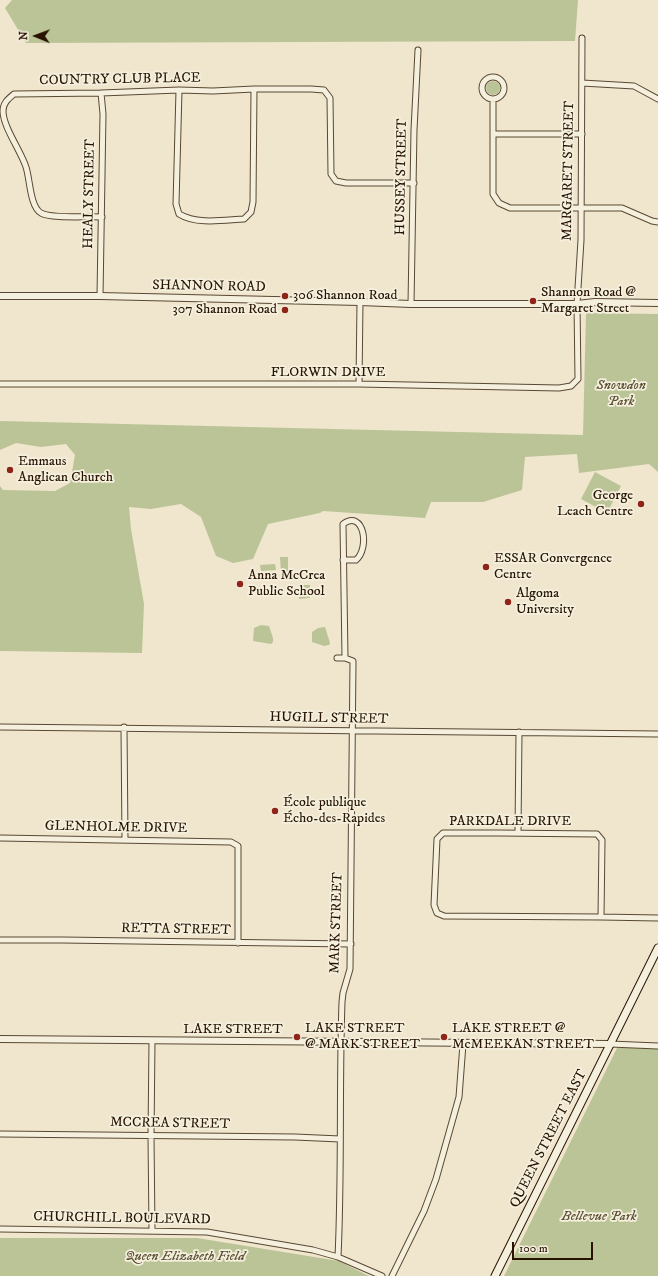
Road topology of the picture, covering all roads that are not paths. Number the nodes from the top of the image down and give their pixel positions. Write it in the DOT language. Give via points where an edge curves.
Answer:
graph roads {
  1 [pos="582,38"];
  2 [pos="418,50"];
  3 [pos="582,83"];
  4 [pos="254,89"];
  5 [pos="179,90"];
  6 [pos="101,93"];
  7 [pos="493,99"];
  8 [pos="658,99"];
  9 [pos="493,134"];
  10 [pos="582,134"];
  11 [pos="414,183"];
  12 [pos="580,207"];
  13 [pos="102,217"];
  14 [pos="658,222"];
  15 [pos="0,296"];
  16 [pos="100,296"];
  17 [pos="360,302"];
  18 [pos="658,303"];
  19 [pos="411,304"];
  20 [pos="577,304"];
  21 [pos="0,384"];
  22 [pos="359,384"];
  23 [pos="342,560"];
  24 [pos="337,658"];
  25 [pos="345,658"];
  26 [pos="0,727"];
  27 [pos="124,727"];
  28 [pos="352,731"];
  29 [pos="519,732"];
  30 [pos="658,734"];
  31 [pos="518,833"];
  32 [pos="0,838"];
  33 [pos="124,840"];
  34 [pos="601,917"];
  35 [pos="658,918"];
  36 [pos="0,940"];
  37 [pos="238,943"];
  38 [pos="351,944"];
  39 [pos="658,948"];
  40 [pos="0,1039"];
  41 [pos="152,1041"];
  42 [pos="341,1043"];
  43 [pos="463,1044"];
  44 [pos="610,1044"];
  45 [pos="658,1046"];
  46 [pos="0,1134"];
  47 [pos="151,1136"];
  48 [pos="340,1139"];
  49 [pos="0,1229"];
  50 [pos="152,1230"];
  51 [pos="338,1257"];
  52 [pos="382,1276"];
  53 [pos="392,1276"];
  54 [pos="495,1276"];
  1 -- 3 [label="street, MARGARET STREET"];
  2 -- 11 [label="street, HUSSEY STREET"];
  3 -- 8 [label="street" via="634,86"];
  3 -- 10 [label="street, MARGARET STREET"];
  4 -- 5 [label="street, COUNTRY CLUB PLACE"];
  4 -- 5 [label="street" via="253,202 250,212 244,219 207,220 186,219 179,214 176,204"];
  4 -- 11 [label="street, COUNTRY CLUB PLACE" via="324,90 330,98 330,174 336,181"];
  5 -- 6 [label="street, COUNTRY CLUB PLACE"];
  6 -- 13 [label="street, HEALY STREET"];
  6 -- 13 [label="street, COUNTRY CLUB PLACE" via="14,94 6,100 3,111 6,124 26,167 34,205 40,213 50,216"];
  7 -- 7 [label="street" via="499,97 504,88 499,79 492,78 486,80 483,87 484,94"];
  7 -- 9 [label="street"];
  9 -- 10 [label="street"];
  9 -- 12 [label="street" via="493,194 499,203 510,208"];
  10 -- 12 [label="street, MARGARET STREET"];
  11 -- 19 [label="street, HUSSEY STREET"];
  12 -- 14 [label="street" via="622,208"];
  12 -- 20 [label="street, MARGARET STREET" via="581,240"];
  13 -- 16 [label="street, HEALY STREET"];
  15 -- 16 [label="street, SHANNON ROAD"];
  16 -- 17 [label="street, SHANNON ROAD"];
  17 -- 19 [label="street, SHANNON ROAD"];
  17 -- 22 [label="street"];
  18 -- 20 [label="street, SHANNON ROAD"];
  19 -- 20 [label="street, SHANNON ROAD"];
  20 -- 22 [label="street, FLORWIN DRIVE" via="578,379 571,386 559,388"];
  21 -- 22 [label="street, FLORWIN DRIVE"];
  23 -- 23 [label="street" via="343,524 350,521 357,523 363,531 362,554 356,560"];
  23 -- 25 [label="street"];
  24 -- 25 [label="street"];
  25 -- 28 [label="street, MARK STREET" via="353,661"];
  26 -- 27 [label="street, HUGILL STREET"];
  27 -- 28 [label="street, HUGILL STREET"];
  27 -- 33 [label="street"];
  28 -- 29 [label="street, HUGILL STREET"];
  28 -- 38 [label="street, MARK STREET"];
  29 -- 30 [label="street, HUGILL STREET"];
  29 -- 31 [label="street"];
  31 -- 34 [label="street, PARKDALE DRIVE" via="597,834 602,840"];
  31 -- 34 [label="street, PARKDALE DRIVE" via="443,833 437,839 434,905 437,913 444,916"];
  32 -- 33 [label="street, GLENHOLME DRIVE"];
  33 -- 37 [label="street, GLENHOLME DRIVE" via="231,842 238,846"];
  34 -- 35 [label="street, PARKDALE DRIVE"];
  36 -- 37 [label="street, RETTA STREET"];
  37 -- 38 [label="street, RETTA STREET"];
  38 -- 42 [label="street, MARK STREET" via="350,969 343,993"];
  39 -- 44 [label="main road, QUEEN STREET EAST"];
  40 -- 41 [label="street, LAKE STREET"];
  41 -- 42 [label="street, LAKE STREET"];
  41 -- 47 [label="street"];
  42 -- 43 [label="street, LAKE STREET"];
  42 -- 48 [label="street, MARK STREET"];
  43 -- 44 [label="street, LAKE STREET"];
  43 -- 53 [label="street" via="459,1098 436,1179 424,1211"];
  44 -- 45 [label="street, LAKE STREET"];
  44 -- 54 [label="main road, QUEEN STREET EAST"];
  46 -- 47 [label="street, MCCREA STREET"];
  47 -- 48 [label="street, MCCREA STREET"];
  47 -- 50 [label="street"];
  48 -- 51 [label="street, MARK STREET" via="341,1200"];
  49 -- 50 [label="street, CHURCHILL BOULEVARD"];
  50 -- 51 [label="street, CHURCHILL BOULEVARD" via="207,1232"];
  51 -- 52 [label="street, CHURCHILL BOULEVARD"];
}
